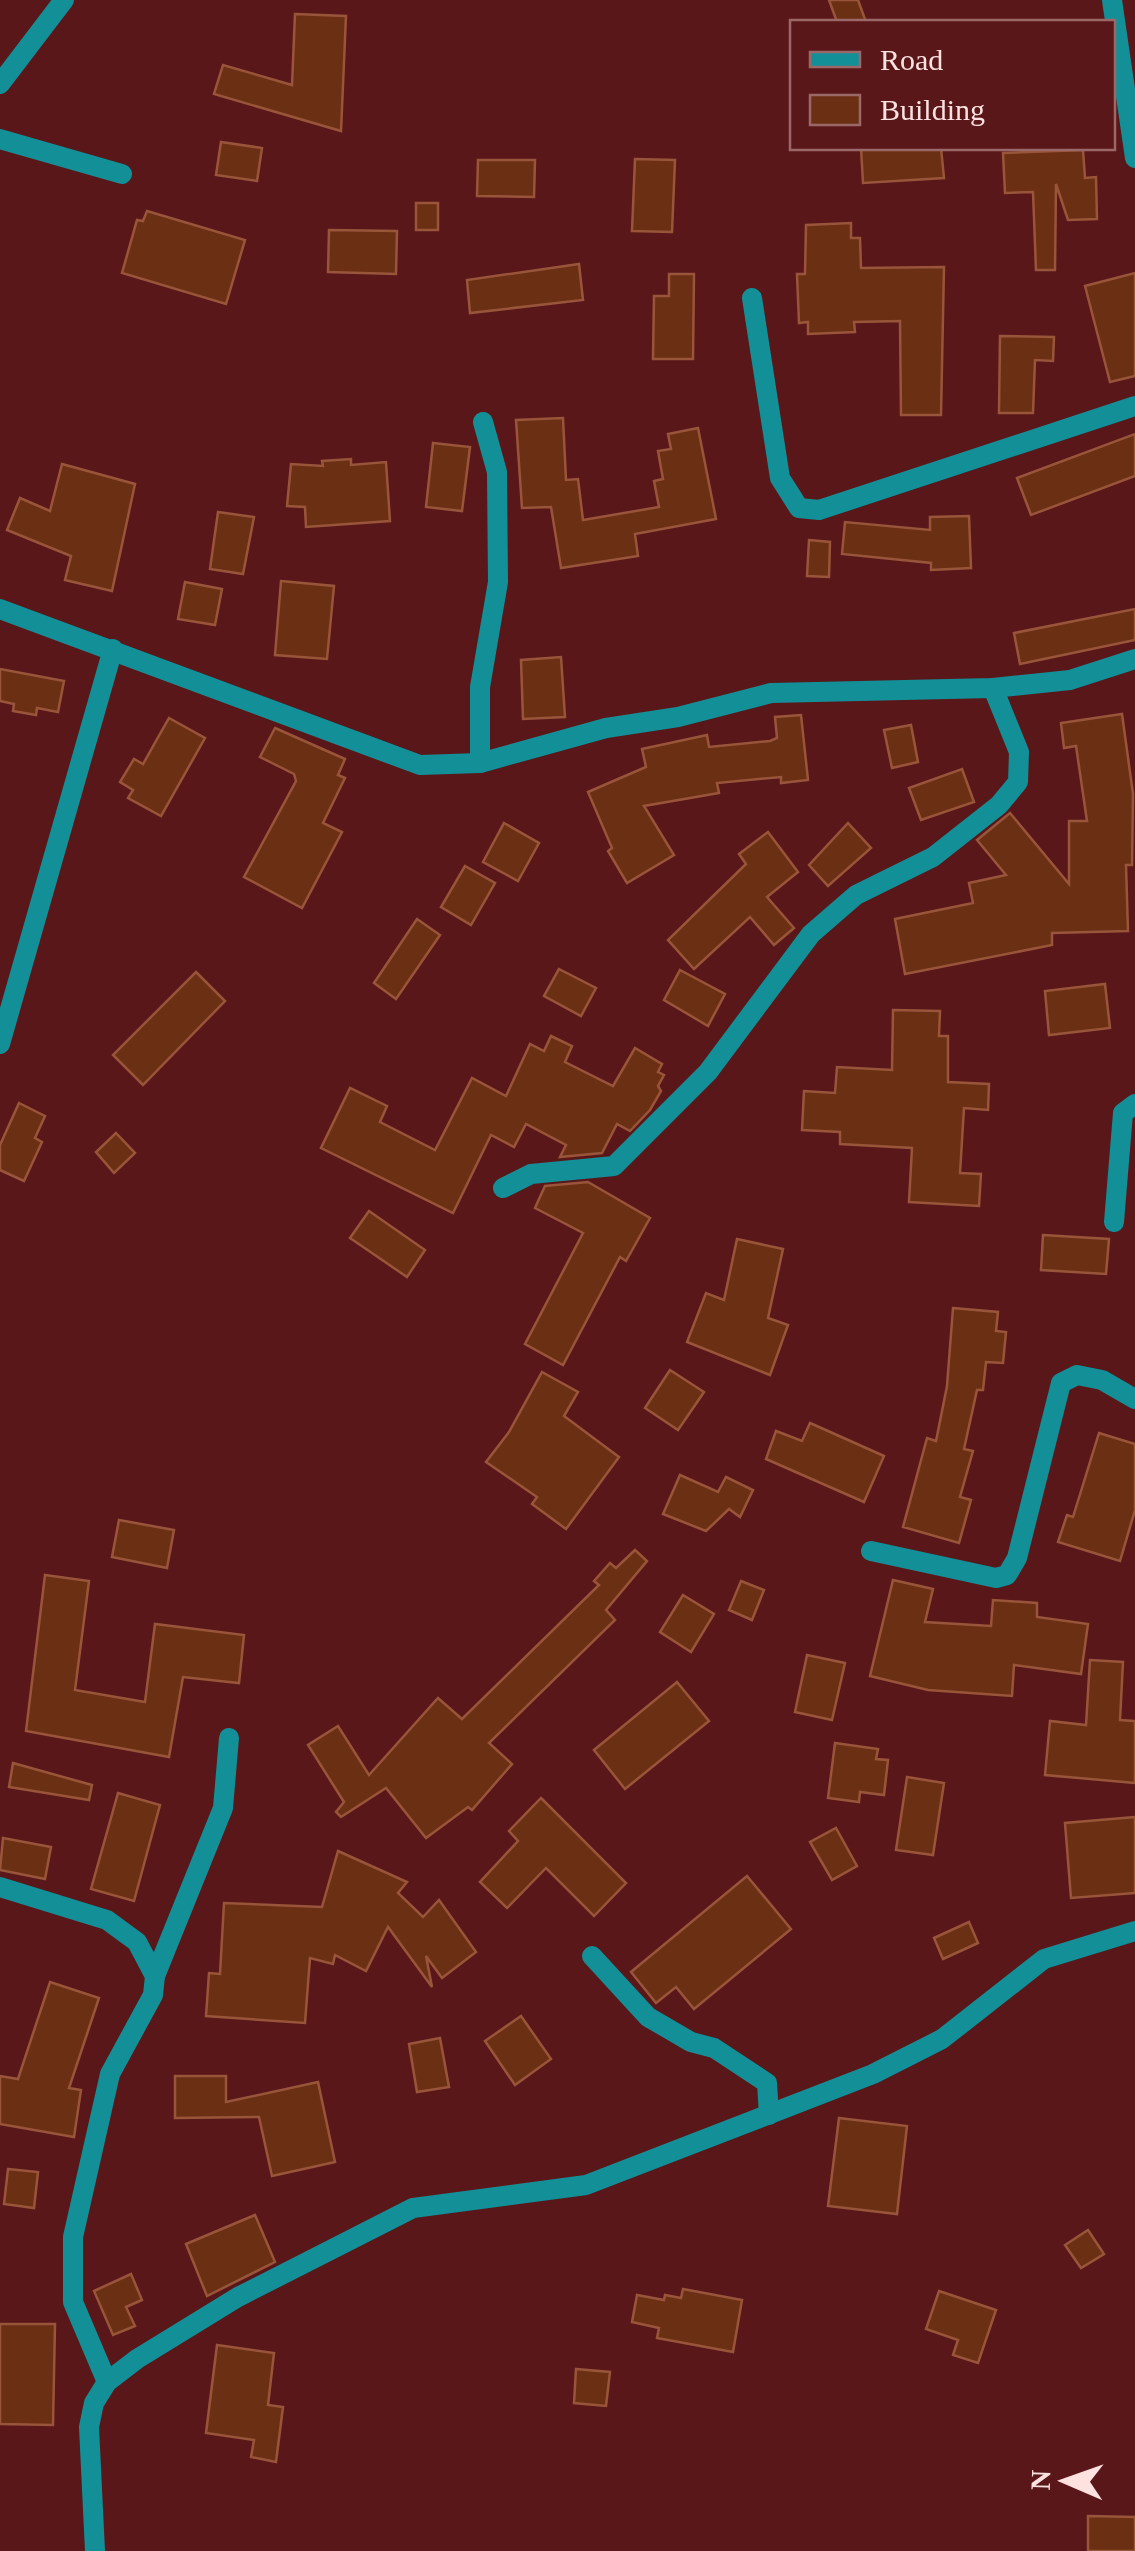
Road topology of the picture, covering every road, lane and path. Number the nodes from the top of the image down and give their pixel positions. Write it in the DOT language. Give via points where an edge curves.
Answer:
graph roads {
  1 [pos="64,0"];
  2 [pos="1115,21"];
  3 [pos="0,84"];
  4 [pos="0,139"];
  5 [pos="1135,158"];
  6 [pos="122,174"];
  7 [pos="752,298"];
  8 [pos="1135,406"];
  9 [pos="483,422"];
  10 [pos="0,609"];
  11 [pos="113,648"];
  12 [pos="1135,658"];
  13 [pos="993,688"];
  14 [pos="480,764"];
  15 [pos="0,1044"];
  16 [pos="1135,1104"];
  17 [pos="503,1188"];
  18 [pos="1114,1222"];
  19 [pos="1135,1399"];
  20 [pos="871,1551"];
  21 [pos="229,1738"];
  22 [pos="0,1887"];
  23 [pos="1135,1931"];
  24 [pos="592,1956"];
  25 [pos="155,1976"];
  26 [pos="769,2115"];
  27 [pos="107,2382"];
  28 [pos="95,2551"];
  1 -- 3 [label="street"];
  2 -- 5 [label="street"];
  4 -- 6 [label="street"];
  7 -- 8 [label="street" via="780,478 799,508 819,510"];
  9 -- 14 [label="street" via="497,472 498,582 480,687"];
  10 -- 11 [label="street"];
  11 -- 14 [label="street" via="420,766"];
  11 -- 15 [label="street"];
  12 -- 13 [label="street" via="1070,680"];
  13 -- 14 [label="street" via="771,693 606,728"];
  13 -- 17 [label="street" via="1019,752 1018,782 999,805 933,857 856,895 810,934 708,1072 614,1166 531,1174"];
  16 -- 18 [label="street" via="1122,1113"];
  19 -- 20 [label="street" via="1102,1380 1077,1375 1061,1383 1008,1575 996,1578"];
  21 -- 25 [label="street" via="223,1808"];
  22 -- 25 [label="street" via="107,1920 136,1942"];
  23 -- 26 [label="street" via="1044,1959 942,2039"];
  24 -- 26 [label="street" via="648,2018 714,2048 767,2084"];
  25 -- 27 [label="street" via="153,1995 110,2074 72,2237 73,2302"];
  26 -- 27 [label="street" via="586,2185 413,2208 238,2297"];
  27 -- 28 [label="street" via="89,2427"];
}
